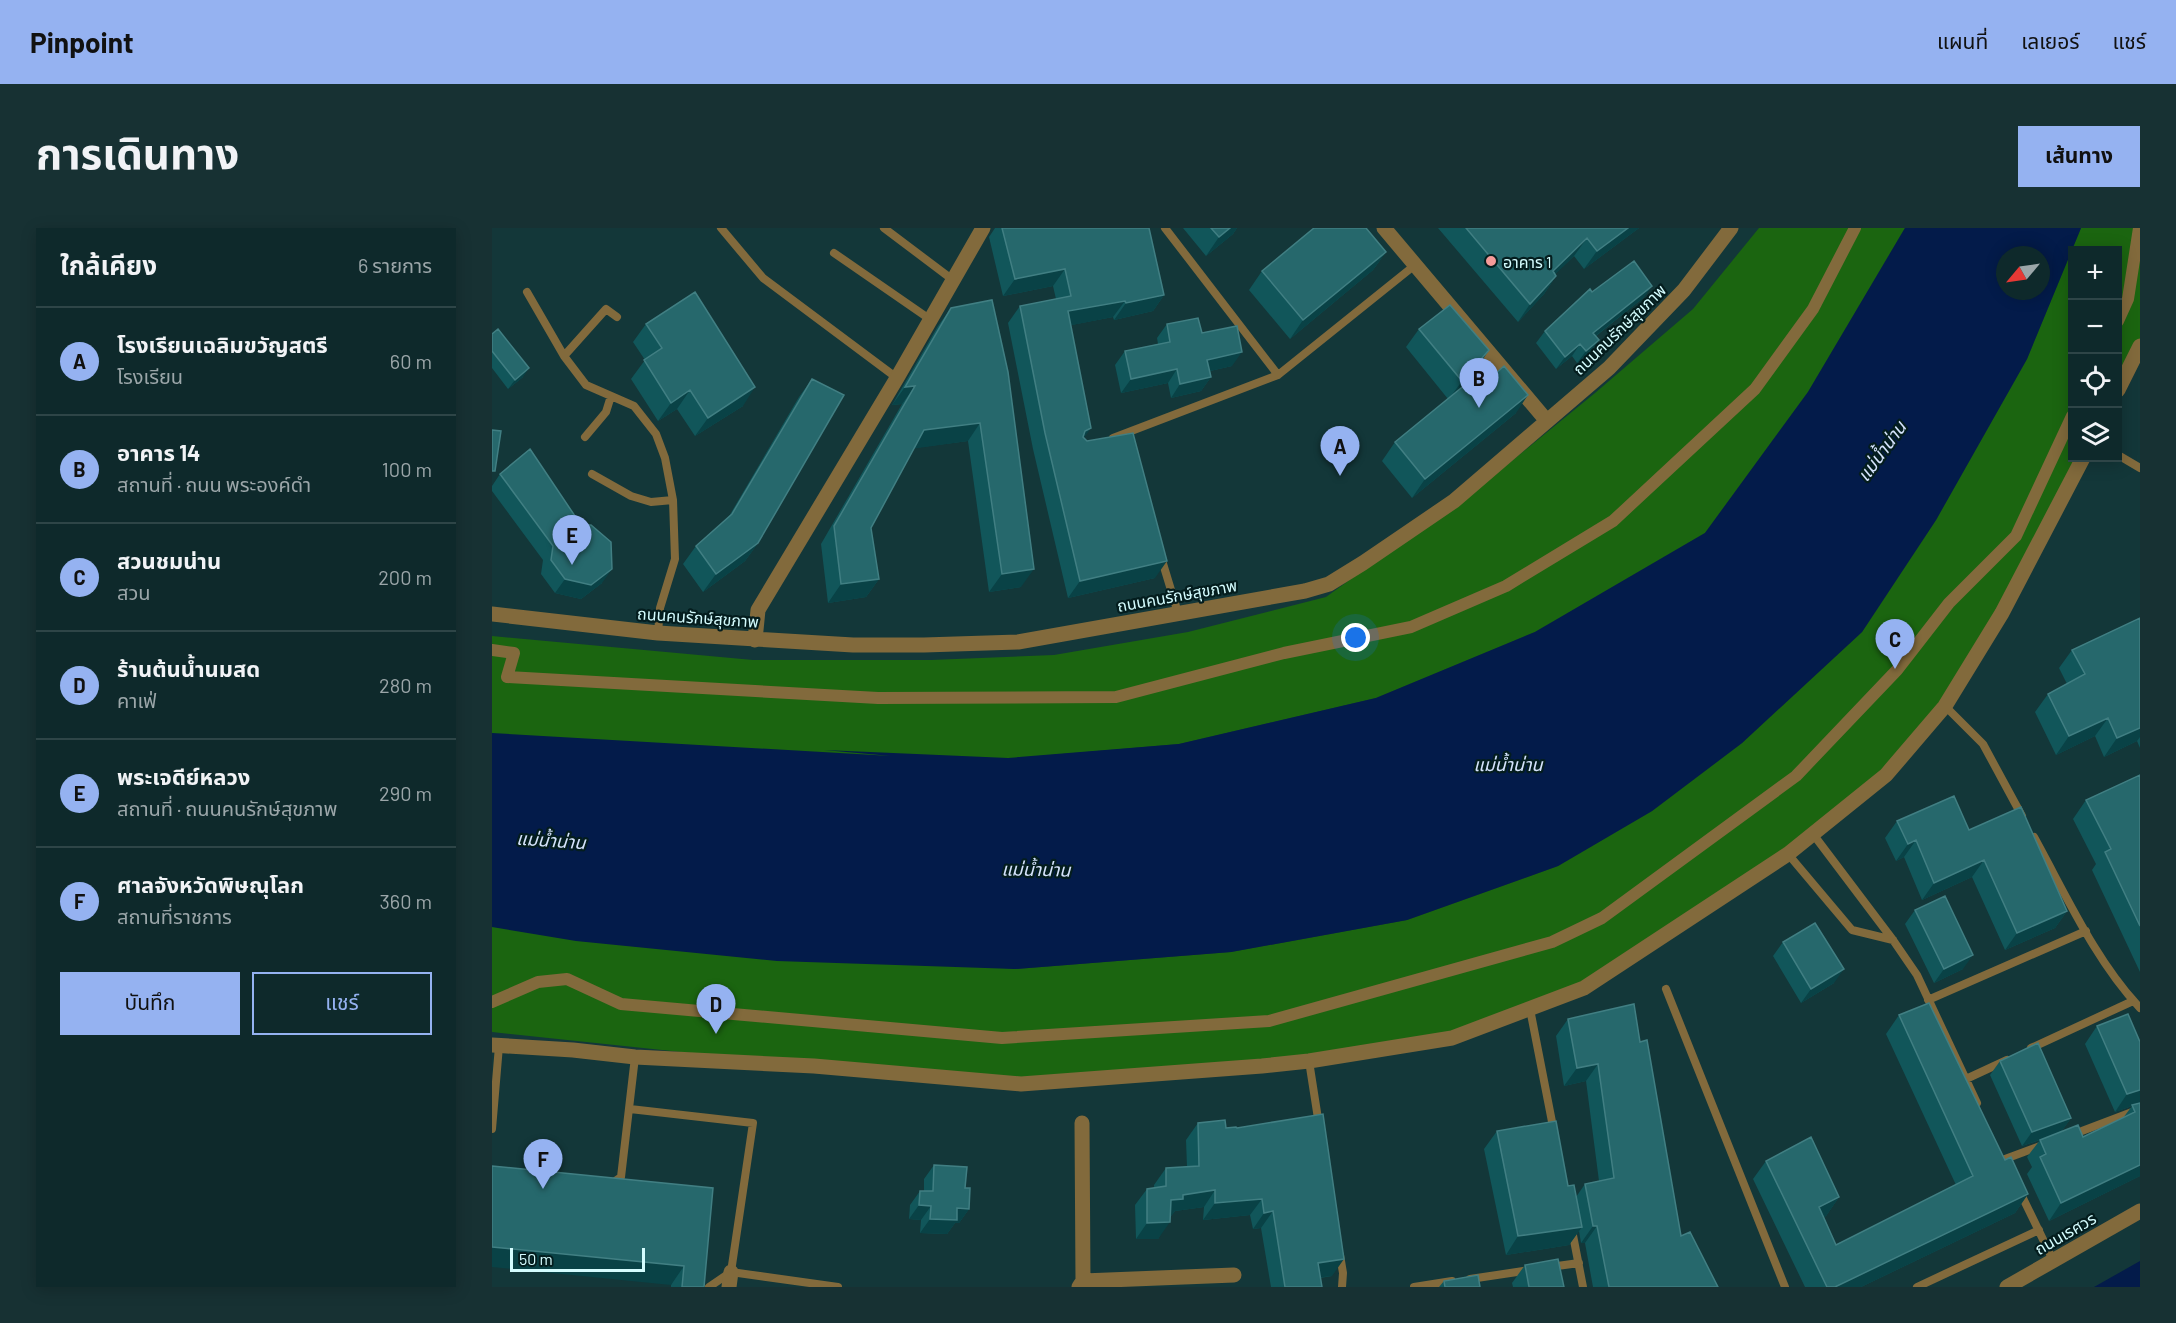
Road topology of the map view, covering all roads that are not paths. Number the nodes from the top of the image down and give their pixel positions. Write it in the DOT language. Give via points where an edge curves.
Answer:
graph roads {
  1 [pos="721,228"];
  2 [pos="884,228"];
  3 [pos="983,228"];
  4 [pos="1165,228"];
  5 [pos="1384,228"];
  6 [pos="1731,228"];
  7 [pos="1855,228"];
  8 [pos="2139,228"];
  9 [pos="834,254"];
  10 [pos="1415,265"];
  11 [pos="953,280"];
  12 [pos="527,292"];
  13 [pos="2122,312"];
  14 [pos="617,317"];
  15 [pos="931,320"];
  16 [pos="2140,346"];
  17 [pos="564,356"];
  18 [pos="1278,375"];
  19 [pos="897,378"];
  20 [pos="2122,382"];
  21 [pos="611,396"];
  22 [pos="1546,420"];
  23 [pos="2068,427"];
  24 [pos="1122,435"];
  25 [pos="585,437"];
  26 [pos="1104,442"];
  27 [pos="1126,446"];
  28 [pos="2122,457"];
  29 [pos="2081,462"];
  30 [pos="2140,468"];
  31 [pos="591,474"];
  32 [pos="673,500"];
  33 [pos="1158,543"];
  34 [pos="1178,613"];
  35 [pos="492,614"];
  36 [pos="658,633"];
  37 [pos="754,640"];
  38 [pos="492,650"];
  39 [pos="1945,706"];
  40 [pos="1814,834"];
  41 [pos="1788,854"];
  42 [pos="2086,931"];
  43 [pos="1893,940"];
  44 [pos="1666,989"];
  45 [pos="1929,1000"];
  46 [pos="2133,1001"];
  47 [pos="492,1002"];
  48 [pos="1530,1008"];
  49 [pos="2140,1008"];
  50 [pos="496,1046"];
  51 [pos="635,1057"];
  52 [pos="1309,1061"];
  53 [pos="1966,1079"];
  54 [pos="494,1092"];
  55 [pos="630,1109"];
  56 [pos="1980,1109"];
  57 [pos="2140,1109"];
  58 [pos="1082,1123"];
  59 [pos="492,1129"];
  60 [pos="2067,1136"];
  61 [pos="1321,1138"];
  62 [pos="1555,1138"];
  63 [pos="2057,1140"];
  64 [pos="2000,1149"];
  65 [pos="2004,1159"];
  66 [pos="2009,1169"];
  67 [pos="2014,1180"];
  68 [pos="600,1192"];
  69 [pos="2140,1211"];
  70 [pos="1570,1217"];
  71 [pos="2038,1230"];
  72 [pos="1339,1251"];
  73 [pos="2053,1260"];
  74 [pos="1579,1263"];
  75 [pos="1234,1275"];
  76 [pos="730,1280"];
  77 [pos="1081,1284"];
  78 [pos="709,1287"];
  79 [pos="838,1287"];
  80 [pos="1342,1287"];
  81 [pos="1414,1287"];
  82 [pos="1583,1287"];
  83 [pos="1785,1287"];
  84 [pos="1917,1287"];
  85 [pos="2007,1287"];
  1 -- 19 [label="lane" via="763,278"];
  2 -- 11 [label="lane"];
  3 -- 11 [label="street"];
  4 -- 18 [label="lane"];
  5 -- 10 [label="street"];
  6 -- 22 [label="street, ถนนคนรักษ์สุขภาพ" via="1676,299 1609,368"];
  7 -- 38 [label="street" via="1813,309 1755,389 1613,521 1506,586 1412,627 1284,653 1116,697 878,698 507,677 514,653"];
  8 -- 13 [label="street" via="2128,299"];
  9 -- 15 [label="lane"];
  10 -- 18 [label="lane"];
  10 -- 22 [label="street"];
  11 -- 15 [label="street"];
  12 -- 17 [label="lane"];
  14 -- 17 [label="lane" via="606,309"];
  15 -- 19 [label="street"];
  16 -- 20 [label="street"];
  17 -- 21 [label="lane" via="586,385"];
  18 -- 24 [label="lane"];
  19 -- 37 [label="street" via="758,610"];
  21 -- 25 [label="lane" via="606,412"];
  21 -- 32 [label="lane" via="634,406 656,434"];
  22 -- 34 [label="street, ถนนคนรักษ์สุขภาพ" via="1454,501 1329,584"];
  23 -- 47 [label="street" via="2016,536 1949,603 1897,670 1796,776 1602,918 1552,942 1269,1021 1002,1038 621,1004 567,979 538,982"];
  24 -- 26 [label="lane"];
  24 -- 27 [label="lane"];
  28 -- 30 [label="lane"];
  29 -- 39 [label="street" via="2002,613"];
  31 -- 32 [label="lane" via="631,496 651,502"];
  32 -- 36 [label="lane" via="675,559 660,608"];
  33 -- 34 [label="lane"];
  34 -- 37 [label="street, ถนนคนรักษ์สุขภาพ" via="1018,642 853,645"];
  35 -- 36 [label="street, ถนนคนรักษ์สุขภาพ"];
  36 -- 37 [label="street, ถนนคนรักษ์สุขภาพ"];
  39 -- 40 [label="street" via="1886,775"];
  39 -- 42 [label="lane" via="1983,744"];
  40 -- 41 [label="street"];
  40 -- 43 [label="lane"];
  41 -- 43 [label="lane" via="1852,930"];
  41 -- 48 [label="street" via="1584,988"];
  42 -- 45 [label="lane"];
  42 -- 46 [label="lane" via="2122,990"];
  43 -- 45 [label="lane"];
  44 -- 83 [label="lane"];
  45 -- 53 [label="lane"];
  46 -- 49 [label="lane"];
  46 -- 53 [label="lane"];
  48 -- 52 [label="street" via="1452,1038"];
  48 -- 62 [label="lane"];
  50 -- 51 [label="street"];
  50 -- 54 [label="lane"];
  51 -- 52 [label="street" via="814,1066 1020,1084"];
  51 -- 55 [label="lane"];
  52 -- 61 [label="lane"];
  53 -- 56 [label="lane"];
  54 -- 59 [label="lane"];
  55 -- 68 [label="lane" via="621,1177"];
  55 -- 76 [label="lane" via="753,1123"];
  57 -- 60 [label="lane"];
  58 -- 77 [label="street"];
  63 -- 65 [label="lane"];
  64 -- 65 [label="lane"];
  65 -- 66 [label="lane"];
  67 -- 71 [label="lane"];
  69 -- 73 [label="street, ถนนเรศวร"];
  70 -- 74 [label="lane"];
  71 -- 73 [label="lane"];
  71 -- 84 [label="lane"];
  72 -- 80 [label="lane"];
  73 -- 85 [label="street, ถนนเรศวร"];
  74 -- 81 [label="lane"];
  74 -- 82 [label="lane"];
  75 -- 77 [label="street"];
  76 -- 78 [label="lane"];
  76 -- 79 [label="lane"];
}
